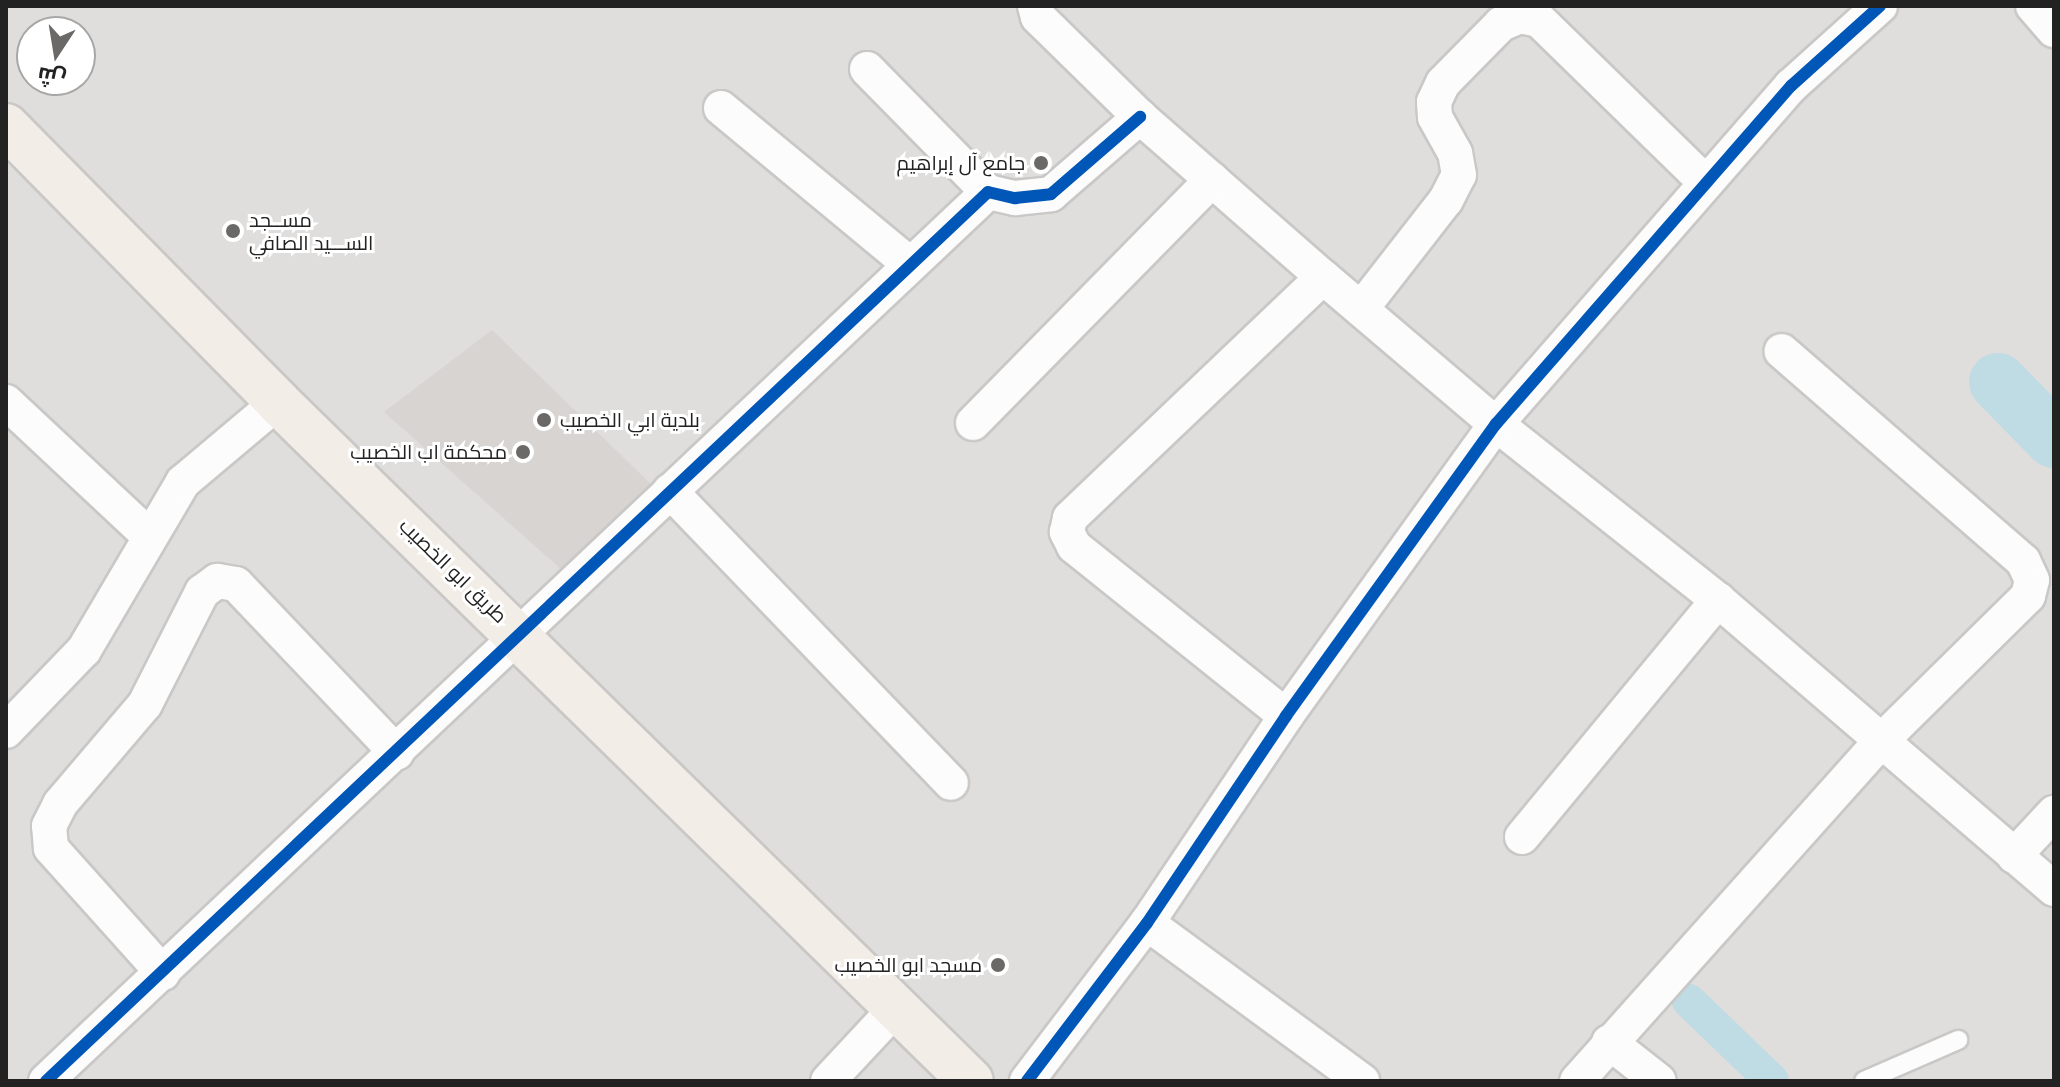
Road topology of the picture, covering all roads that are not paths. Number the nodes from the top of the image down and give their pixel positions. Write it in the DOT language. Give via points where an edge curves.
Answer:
graph roads {
  1 [pos="1035,6"];
  2 [pos="1880,6"];
  3 [pos="2033,6"];
  4 [pos="2054,30"];
  5 [pos="867,69"];
  6 [pos="721,108"];
  7 [pos="1140,117"];
  8 [pos="6,126"];
  9 [pos="1212,180"];
  10 [pos="1706,183"];
  11 [pos="988,192"];
  12 [pos="911,265"];
  13 [pos="1323,277"];
  14 [pos="1361,309"];
  15 [pos="1781,351"];
  16 [pos="6,402"];
  17 [pos="278,402"];
  18 [pos="973,423"];
  19 [pos="1496,424"];
  20 [pos="670,491"];
  21 [pos="148,535"];
  22 [pos="1718,600"];
  23 [pos="520,637"];
  24 [pos="1286,716"];
  25 [pos="6,731"];
  26 [pos="1879,743"];
  27 [pos="397,753"];
  28 [pos="951,783"];
  29 [pos="2054,813"];
  30 [pos="1522,837"];
  31 [pos="2014,856"];
  32 [pos="2054,889"];
  33 [pos="1147,923"];
  34 [pos="163,973"];
  35 [pos="896,1008"];
  36 [pos="1958,1040"];
  37 [pos="1609,1042"];
  38 [pos="46,1081"];
  39 [pos="828,1081"];
  40 [pos="971,1081"];
  41 [pos="1027,1081"];
  42 [pos="1362,1081"];
  43 [pos="1577,1081"];
  44 [pos="1659,1081"];
  45 [pos="1864,1081"];
  1 -- 7 [label="street" via="1038,17"];
  2 -- 10 [label="street" via="1791,86"];
  3 -- 4 [label="street"];
  5 -- 11 [label="street"];
  6 -- 12 [label="street"];
  7 -- 9 [label="street"];
  7 -- 11 [label="street" via="1051,194 1015,198"];
  8 -- 17 [label="main road, طريق ابو الخصيب"];
  9 -- 13 [label="street"];
  9 -- 18 [label="street"];
  10 -- 14 [label="street" via="1539,20 1520,16 1501,24 1443,83 1434,102 1435,117 1455,153 1459,175 1446,200"];
  10 -- 19 [label="street"];
  11 -- 12 [label="street"];
  12 -- 20 [label="street"];
  13 -- 14 [label="street"];
  13 -- 24 [label="street" via="1070,518 1067,532 1074,546"];
  14 -- 19 [label="street"];
  15 -- 26 [label="street" via="2023,561 2032,580 2028,596"];
  16 -- 21 [label="street"];
  17 -- 21 [label="street" via="183,482"];
  17 -- 23 [label="main road, طريق ابو الخصيب"];
  19 -- 22 [label="street"];
  19 -- 24 [label="street"];
  20 -- 23 [label="street"];
  20 -- 28 [label="street"];
  21 -- 25 [label="street" via="84,650"];
  22 -- 26 [label="street"];
  22 -- 30 [label="street"];
  23 -- 27 [label="street"];
  23 -- 35 [label="main road, طريق ابو الخصيب"];
  24 -- 33 [label="street"];
  26 -- 31 [label="street"];
  26 -- 37 [label="street"];
  27 -- 34 [label="street"];
  27 -- 34 [label="street" via="236,584 217,581 202,592 145,704 60,804 49,826 51,848"];
  29 -- 31 [label="street"];
  31 -- 32 [label="street"];
  33 -- 41 [label="street"];
  33 -- 42 [label="street"];
  34 -- 38 [label="street"];
  35 -- 39 [label="street"];
  35 -- 40 [label="main road, طريق ابو الخصيب"];
  36 -- 45 [label="lane"];
  37 -- 43 [label="street"];
  37 -- 44 [label="street"];
}
